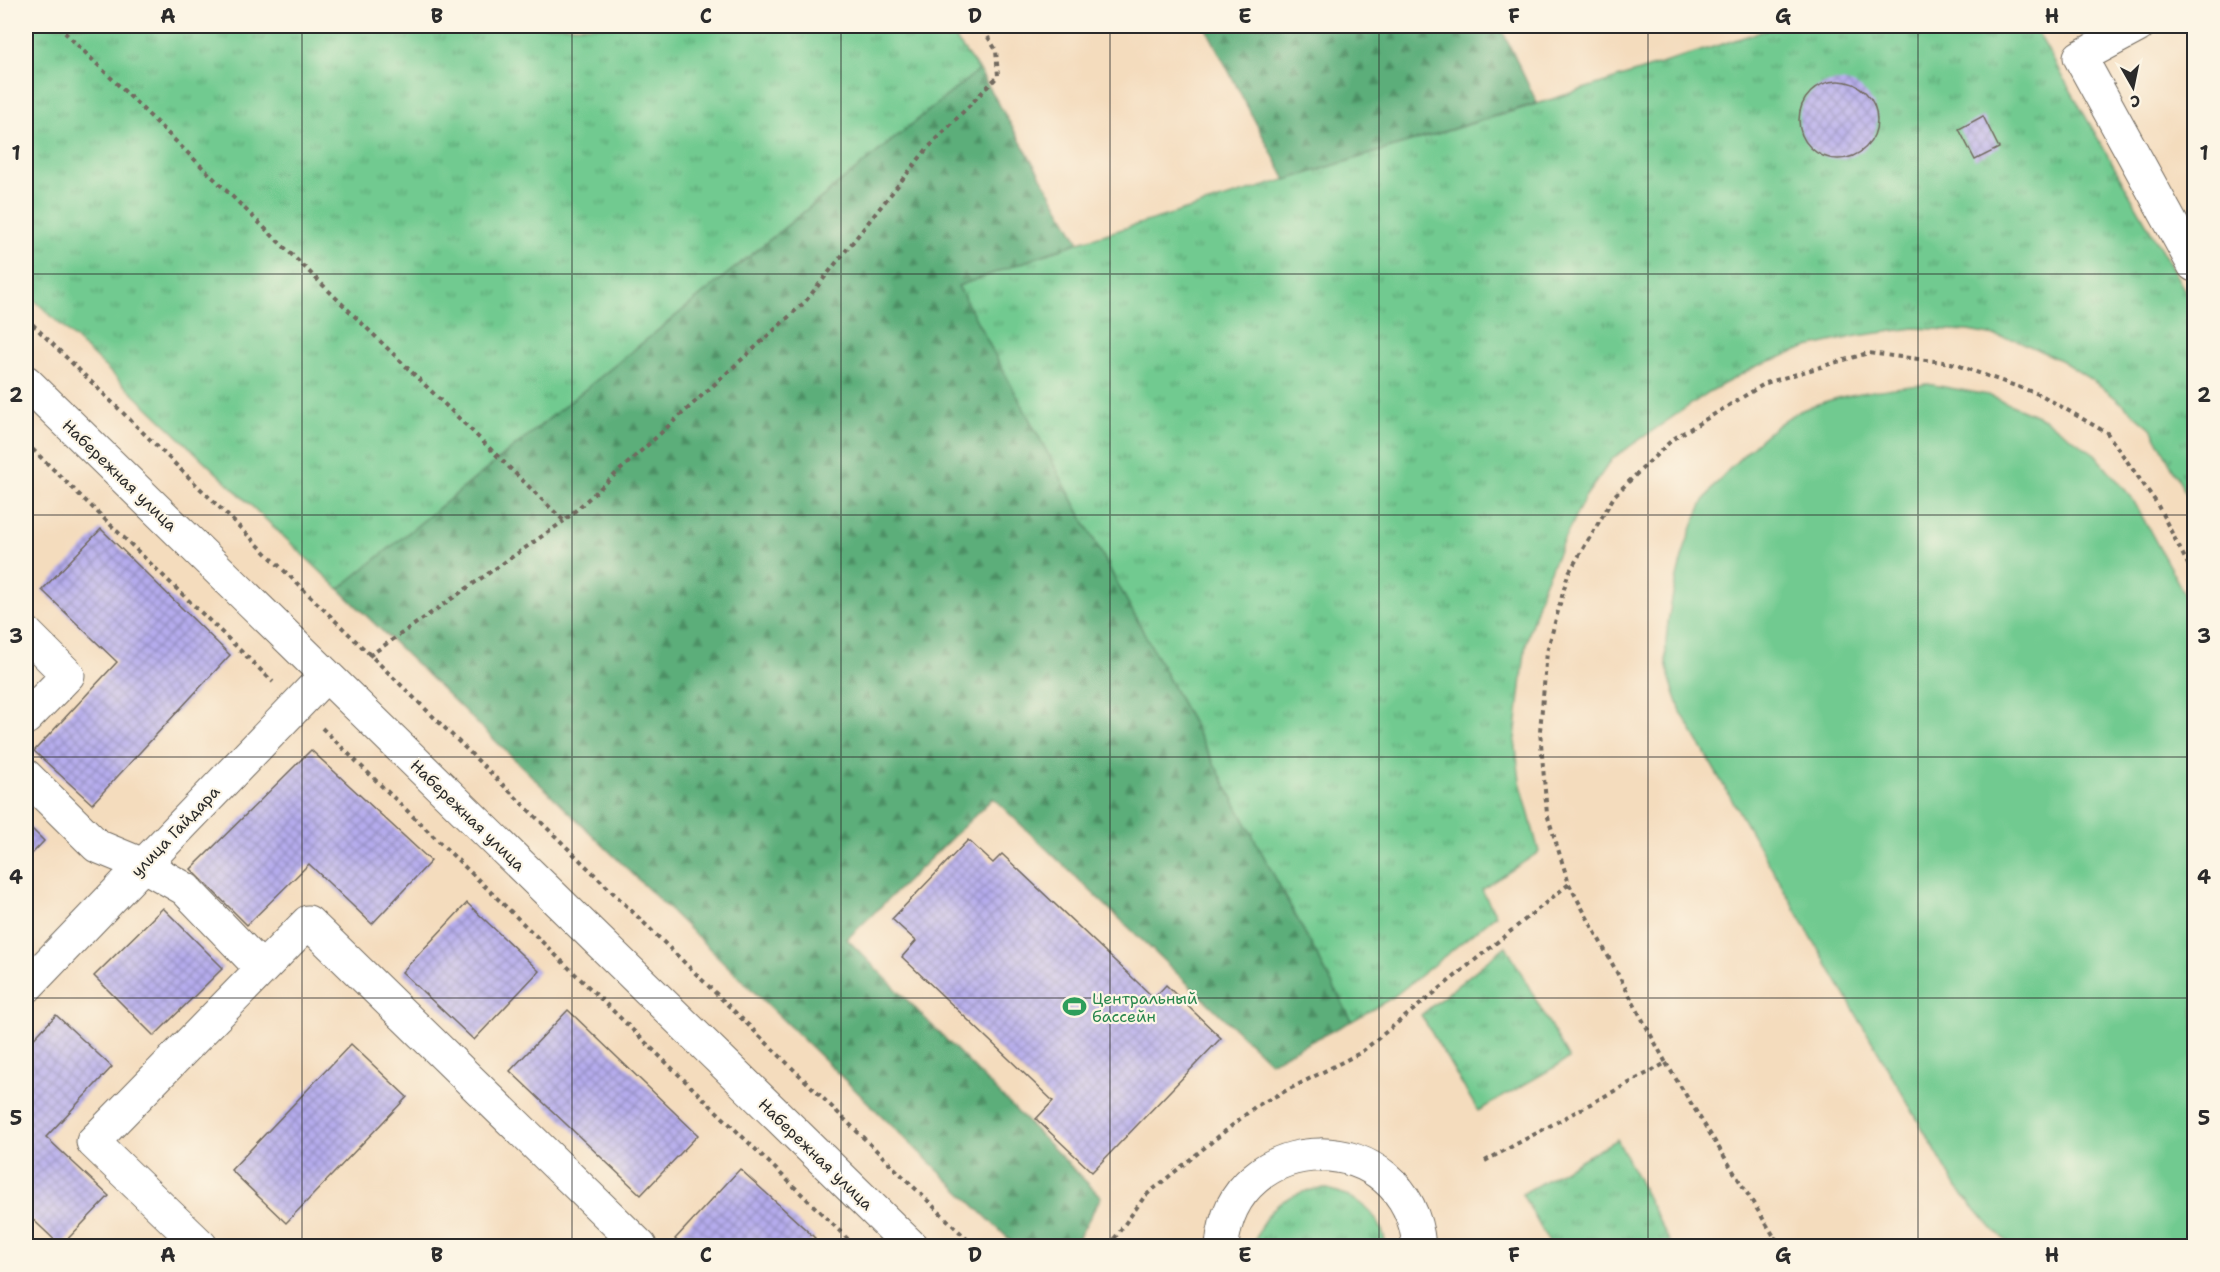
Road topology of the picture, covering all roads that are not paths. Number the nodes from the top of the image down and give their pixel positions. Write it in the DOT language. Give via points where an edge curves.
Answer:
graph roads {
  1 [pos="2138,26"];
  2 [pos="2194,265"];
  3 [pos="26,382"];
  4 [pos="26,633"];
  5 [pos="325,676"];
  6 [pos="26,718"];
  7 [pos="26,776"];
  8 [pos="142,865"];
  9 [pos="261,968"];
  10 [pos="26,987"];
  11 [pos="201,1246"];
  12 [pos="640,1246"];
  13 [pos="911,1246"];
  14 [pos="1222,1246"];
  15 [pos="1419,1246"];
  1 -- 2 [label="street" via="2080,57"];
  3 -- 5 [label="street, Набережная улица"];
  4 -- 6 [label="street" via="68,675"];
  5 -- 8 [label="street, улица Гайдара"];
  5 -- 13 [label="street, Набережная улица"];
  7 -- 8 [label="street" via="97,846"];
  8 -- 9 [label="street" via="185,889"];
  8 -- 10 [label="street, улица Гайдара"];
  9 -- 11 [label="street" via="93,1142"];
  9 -- 12 [label="street" via="308,922"];
  14 -- 15 [label="street" via="1236,1199 1258,1175 1287,1159 1318,1153 1351,1158 1381,1173 1404,1197 1418,1228"];
}
